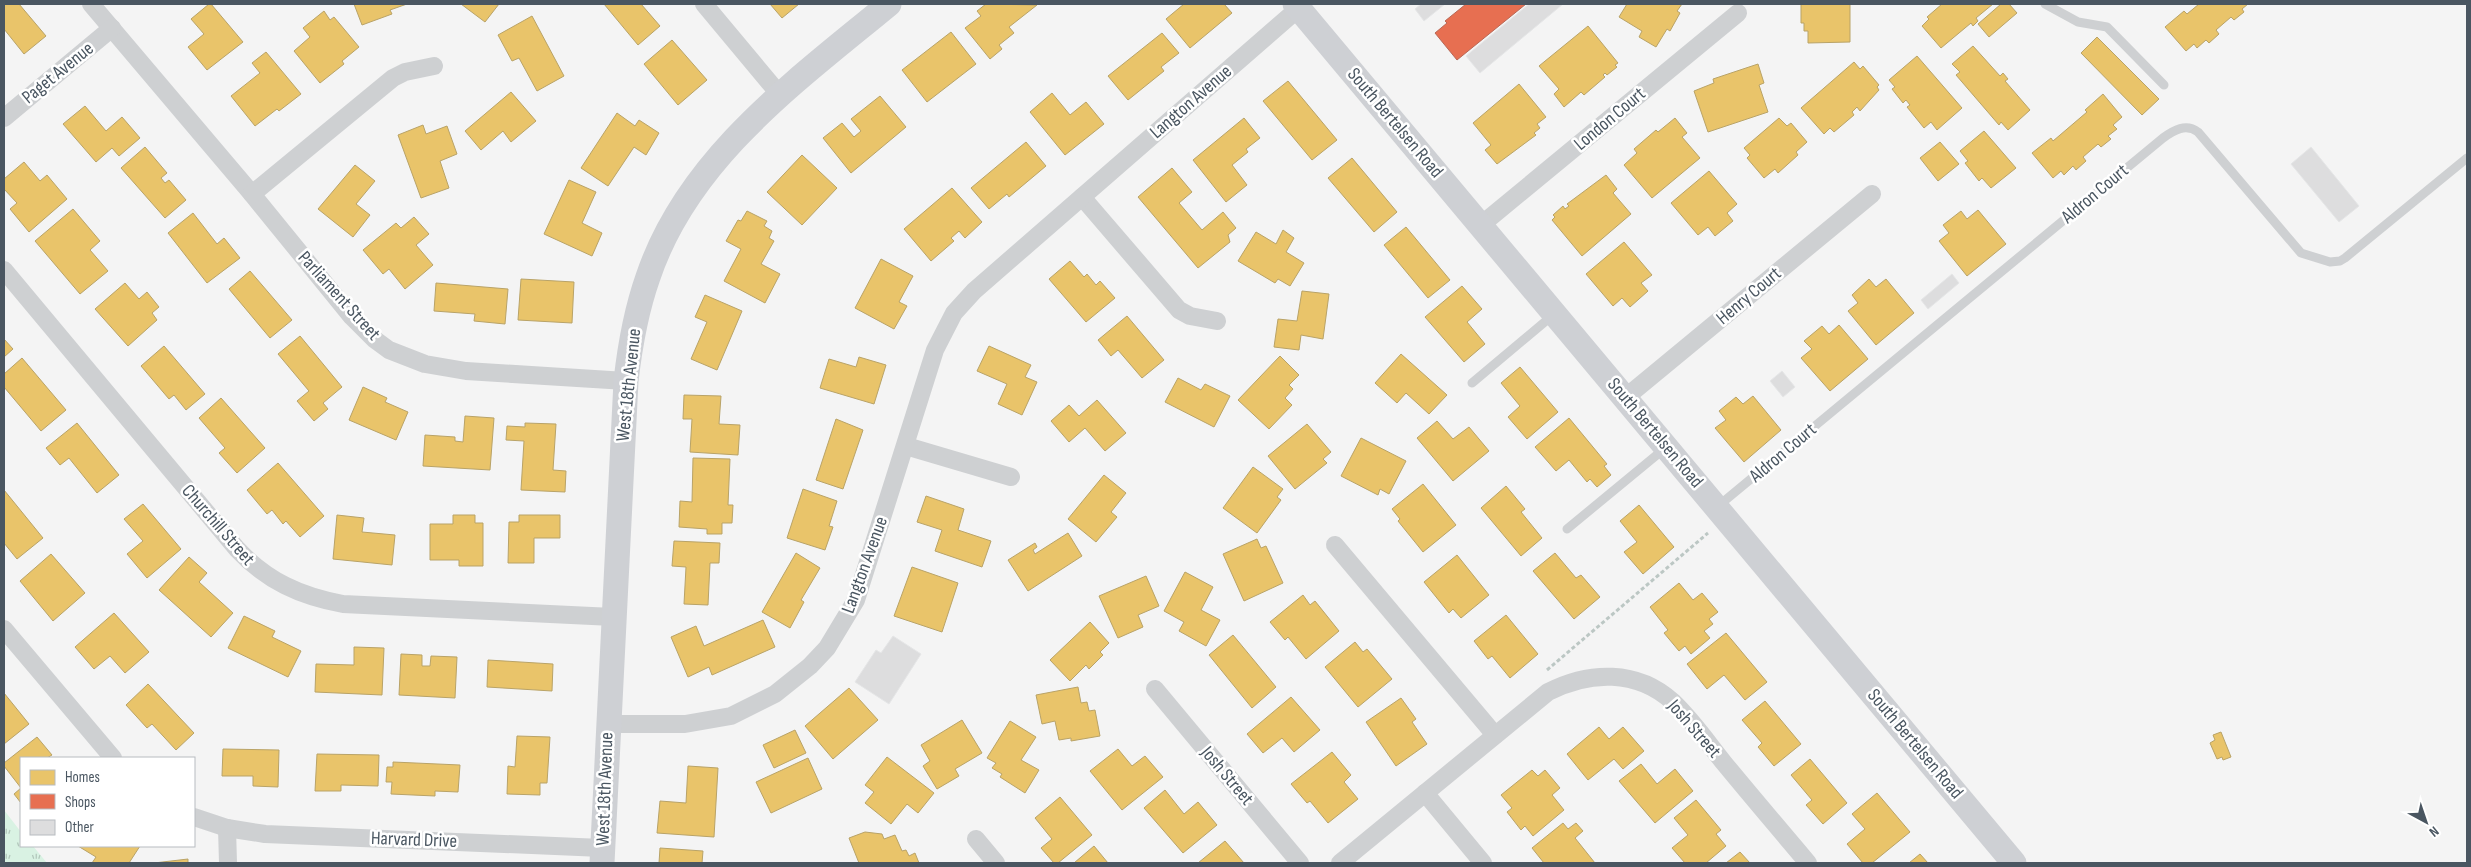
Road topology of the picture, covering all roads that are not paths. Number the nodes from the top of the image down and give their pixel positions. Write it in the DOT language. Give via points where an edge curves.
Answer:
graph roads {
  1 [pos="92,4"];
  2 [pos="704,4"];
  3 [pos="889,4"];
  4 [pos="2045,4"];
  5 [pos="1297,6"];
  6 [pos="1738,13"];
  7 [pos="112,28"];
  8 [pos="434,66"];
  9 [pos="2164,85"];
  10 [pos="780,95"];
  11 [pos="4,118"];
  12 [pos="2467,158"];
  13 [pos="252,194"];
  14 [pos="1872,194"];
  15 [pos="1082,197"];
  16 [pos="1482,225"];
  17 [pos="4,270"];
  18 [pos="1555,313"];
  19 [pos="1217,321"];
  20 [pos="626,381"];
  21 [pos="1472,383"];
  22 [pos="1625,398"];
  23 [pos="906,446"];
  24 [pos="1666,447"];
  25 [pos="1011,477"];
  26 [pos="1721,513"];
  27 [pos="1567,529"];
  28 [pos="1335,546"];
  29 [pos="613,617"];
  30 [pos="4,629"];
  31 [pos="1155,689"];
  32 [pos="607,724"];
  33 [pos="1495,735"];
  34 [pos="112,757"];
  35 [pos="1425,793"];
  36 [pos="195,817"];
  37 [pos="227,828"];
  38 [pos="976,839"];
  39 [pos="602,856"];
  40 [pos="228,863"];
  41 [pos="996,863"];
  42 [pos="1300,863"];
  43 [pos="1340,863"];
  44 [pos="1483,863"];
  45 [pos="1808,863"];
  46 [pos="2014,863"];
  1 -- 7 [label="street, Parliament Street"];
  2 -- 10 [label="street"];
  3 -- 10 [label="main road, West 18th Avenue"];
  4 -- 9 [label="lane" via="2078,22 2106,27"];
  5 -- 15 [label="street, Langton Avenue"];
  5 -- 16 [label="main road, South Bertelsen Road"];
  6 -- 16 [label="street, London Court"];
  7 -- 11 [label="street, Paget Avenue"];
  7 -- 13 [label="street, Parliament Street"];
  8 -- 13 [label="street" via="393,78"];
  10 -- 20 [label="main road, West 18th Avenue" via="731,142 684,203 665,238 648,276 633,329"];
  12 -- 26 [label="lane, Aldron Court" via="2345,258 2330,262 2300,253 2198,132 2188,127 2178,129 2163,138"];
  13 -- 20 [label="street, Parliament Street" via="352,317 389,350 425,364 466,371"];
  14 -- 22 [label="street, Henry Court"];
  15 -- 19 [label="street" via="1179,310 1190,316"];
  15 -- 23 [label="street, Langton Avenue" via="974,291 954,313 935,350"];
  16 -- 18 [label="main road, South Bertelsen Road"];
  17 -- 29 [label="street, Churchill Street" via="237,550 274,581 303,594 343,604"];
  18 -- 21 [label="lane"];
  18 -- 22 [label="main road, South Bertelsen Road"];
  20 -- 29 [label="main road, West 18th Avenue"];
  22 -- 24 [label="main road, South Bertelsen Road"];
  23 -- 25 [label="street"];
  23 -- 32 [label="street, Langton Avenue" via="856,600 827,648 810,666 775,694 731,716 685,724"];
  24 -- 26 [label="main road, South Bertelsen Road"];
  24 -- 27 [label="lane"];
  26 -- 46 [label="main road, South Bertelsen Road"];
  28 -- 33 [label="street"];
  29 -- 32 [label="main road, West 18th Avenue"];
  30 -- 34 [label="street"];
  31 -- 42 [label="street, Josh Street"];
  32 -- 39 [label="main road, West 18th Avenue"];
  33 -- 35 [label="street, Josh Street"];
  33 -- 45 [label="street, Josh Street" via="1548,692 1568,683 1602,675 1642,683 1674,703"];
  35 -- 43 [label="street, Josh Street"];
  35 -- 44 [label="street"];
  36 -- 37 [label="street, Harvard Drive"];
  37 -- 39 [label="street, Harvard Drive" via="265,834"];
  37 -- 40 [label="street"];
  38 -- 41 [label="street"];
}
